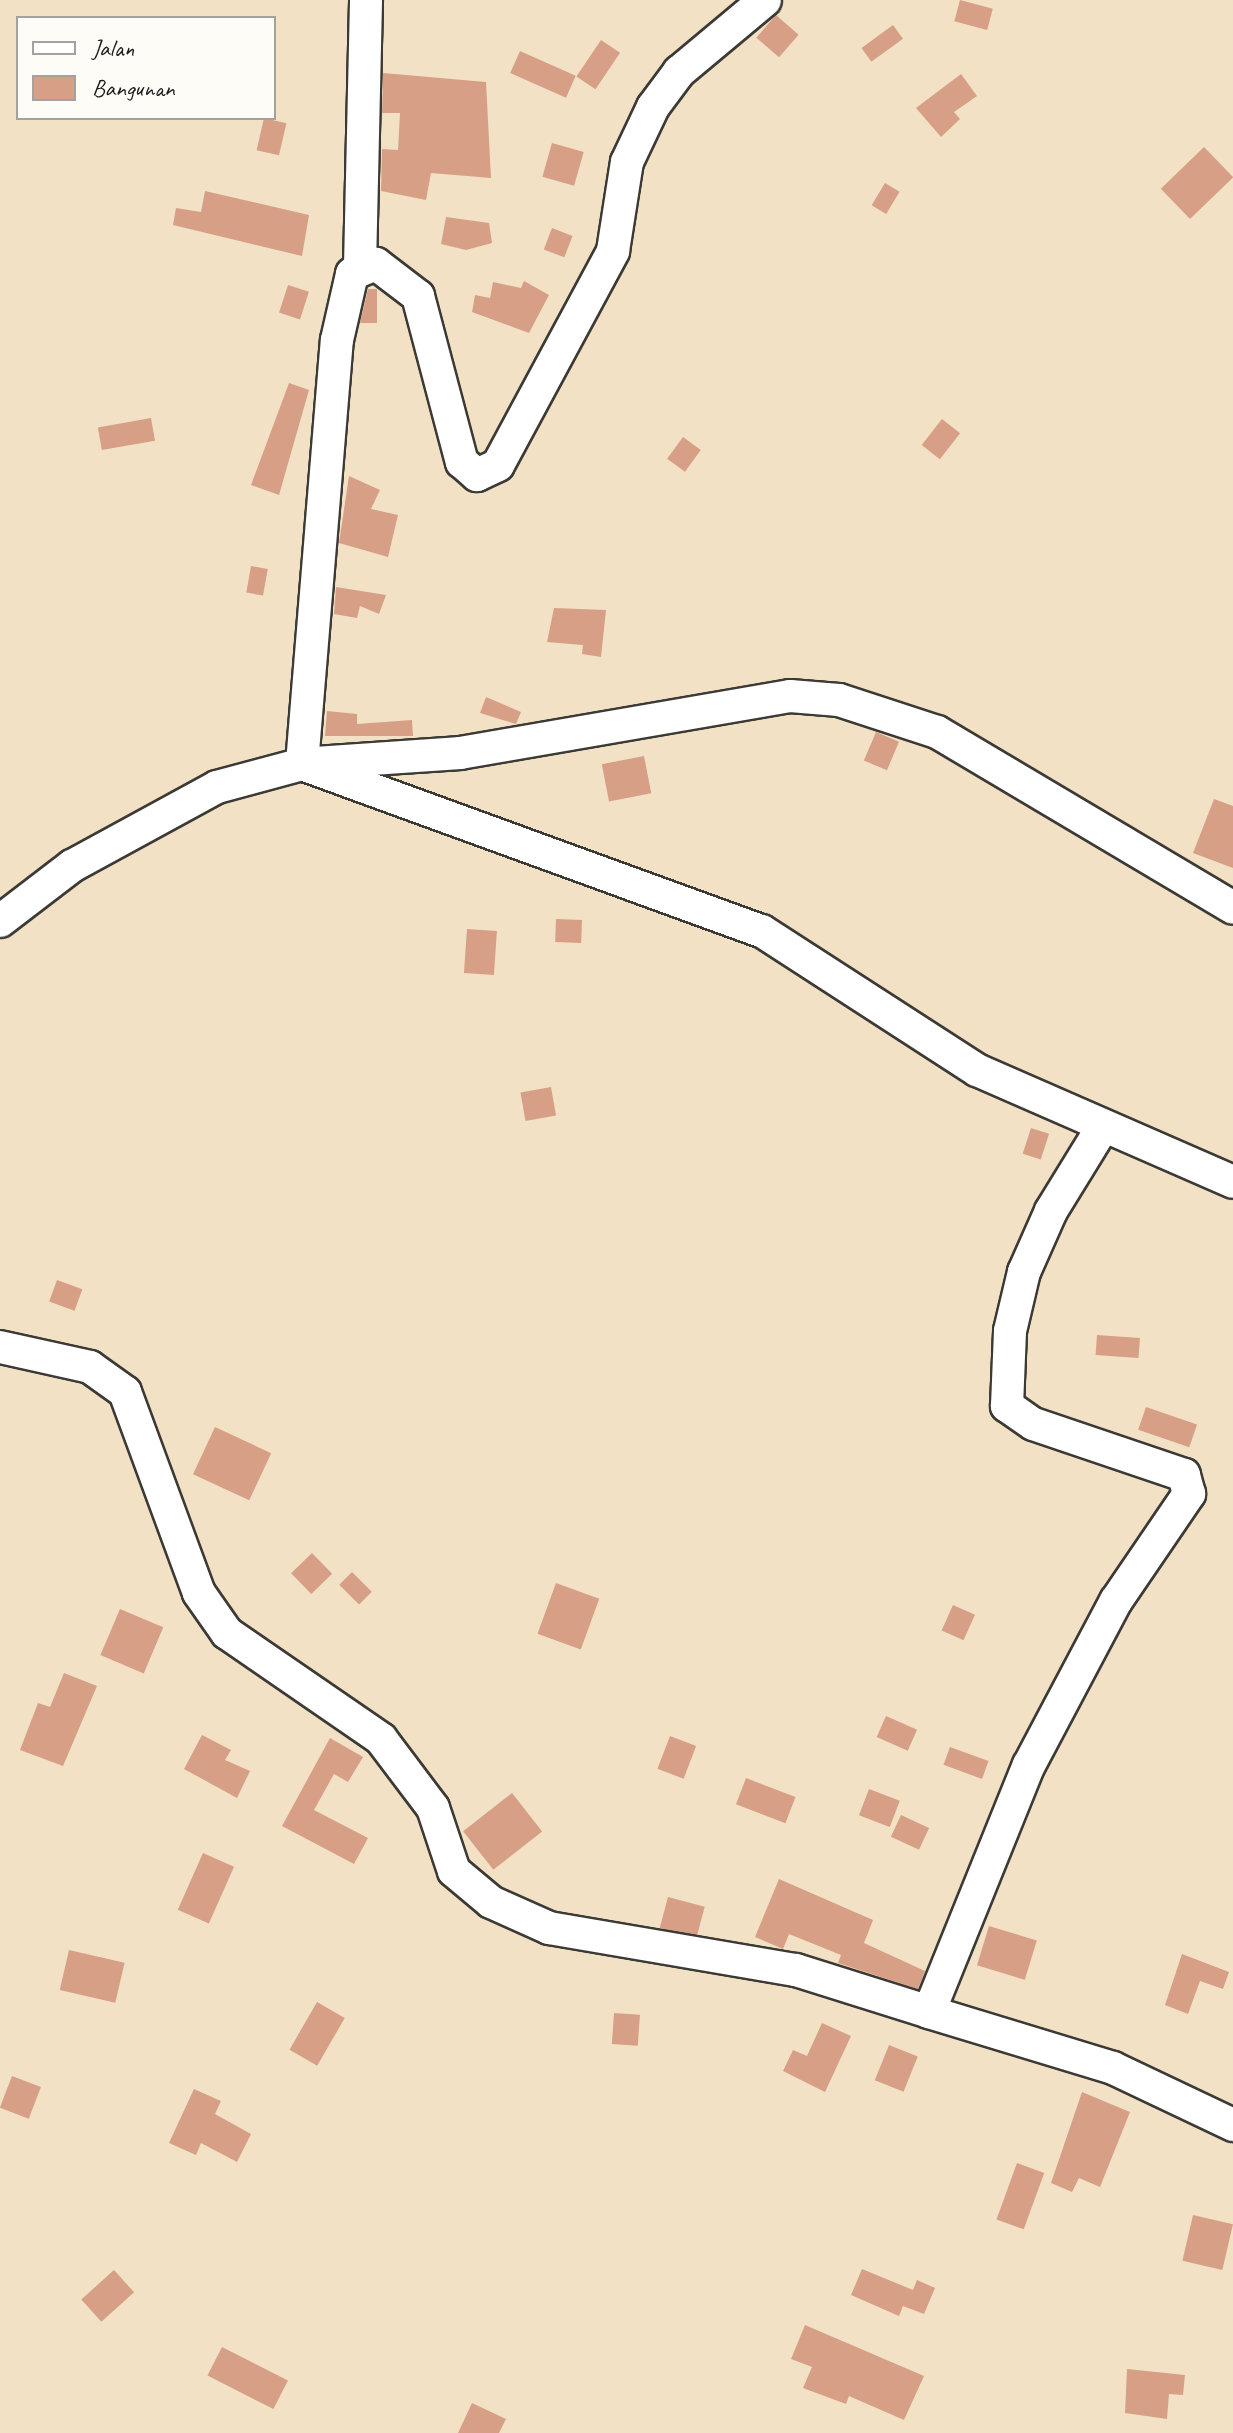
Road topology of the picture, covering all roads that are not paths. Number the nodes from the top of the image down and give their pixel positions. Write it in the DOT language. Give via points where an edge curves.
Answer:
graph roads {
  1 [pos="366,0"];
  2 [pos="765,0"];
  3 [pos="360,266"];
  4 [pos="302,764"];
  5 [pos="1233,908"];
  6 [pos="0,921"];
  7 [pos="1102,1128"];
  8 [pos="1233,1182"];
  9 [pos="0,1347"];
  10 [pos="929,2012"];
  11 [pos="1233,2125"];
  1 -- 3 [label="street"];
  2 -- 3 [label="street" via="679,72 653,107 627,162 613,251 498,465 477,475 462,462 418,296 376,264"];
  3 -- 4 [label="street" via="346,289 337,340"];
  4 -- 5 [label="street" via="460,753 790,696 839,700 937,732"];
  4 -- 6 [label="street" via="217,787 72,866"];
  4 -- 7 [label="street" via="762,931 977,1070"];
  7 -- 8 [label="street"];
  7 -- 10 [label="street" via="1024,1272 1010,1331 1007,1406 1033,1424 1184,1475 1189,1494 1116,1601 1029,1765"];
  9 -- 10 [label="street" via="90,1367 125,1392 199,1593 227,1633 381,1739 433,1808 454,1871 491,1902 549,1928 768,1963"];
  10 -- 11 [label="street" via="1113,2068"];
}
